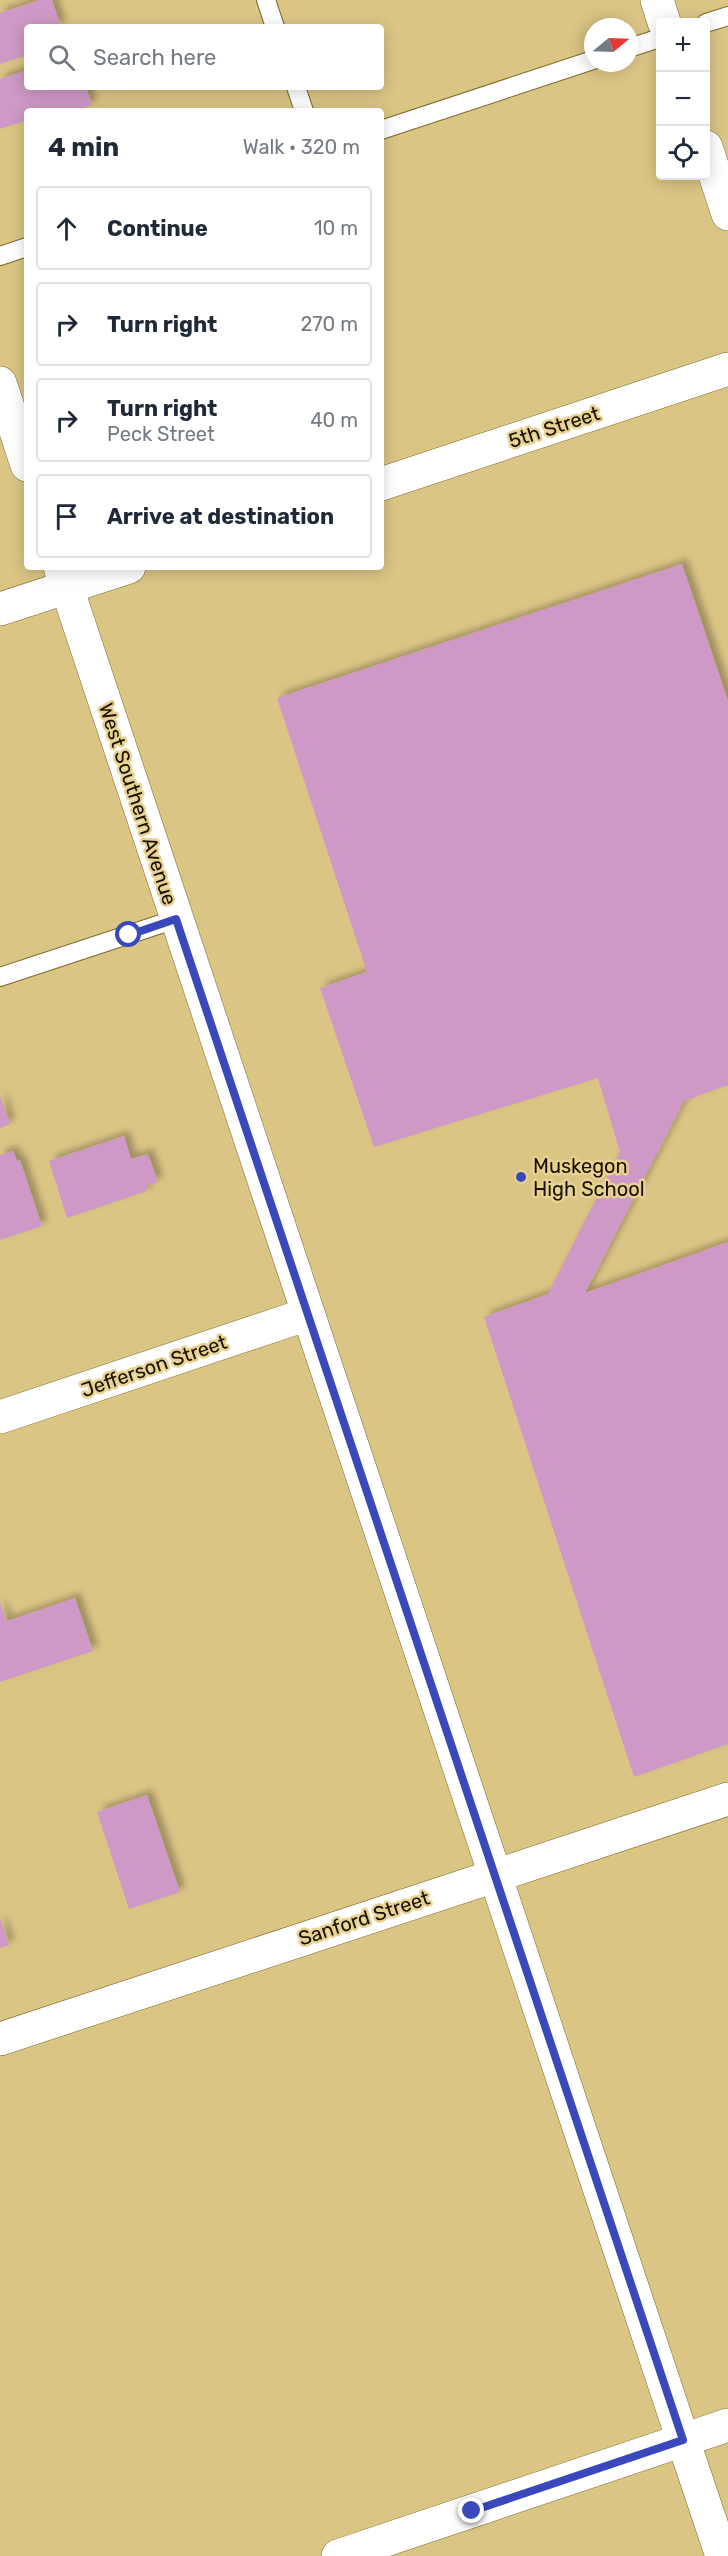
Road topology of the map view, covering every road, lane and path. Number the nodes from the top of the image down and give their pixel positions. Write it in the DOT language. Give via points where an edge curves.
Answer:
graph roads {
  1 [pos="266,0"];
  2 [pos="657,0"];
  3 [pos="728,16"];
  4 [pos="663,18"];
  5 [pos="710,21"];
  6 [pos="274,24"];
  7 [pos="656,39"];
  8 [pos="638,45"];
  9 [pos="584,63"];
  10 [pos="297,90"];
  11 [pos="303,108"];
  12 [pos="384,129"];
  13 [pos="710,162"];
  14 [pos="728,214"];
  15 [pos="24,248"];
  16 [pos="0,256"];
  17 [pos="728,369"];
  18 [pos="0,383"];
  19 [pos="24,456"];
  20 [pos="384,483"];
  21 [pos="111,570"];
  22 [pos="63,578"];
  23 [pos="0,609"];
  24 [pos="176,919"];
  25 [pos="0,977"];
  26 [pos="308,1314"];
  27 [pos="0,1417"];
  28 [pos="728,1798"];
  29 [pos="493,1875"];
  30 [pos="0,2039"];
  31 [pos="728,2425"];
  32 [pos="683,2440"];
  33 [pos="338,2556"];
  34 [pos="722,2556"];
  1 -- 6 [label="lane"];
  2 -- 4 [label="street"];
  3 -- 5 [label="lane"];
  7 -- 8 [label="lane"];
  9 -- 12 [label="lane"];
  10 -- 11 [label="lane"];
  13 -- 14 [label="street"];
  15 -- 16 [label="lane"];
  17 -- 20 [label="street, 5th Street"];
  18 -- 19 [label="street"];
  21 -- 22 [label="street"];
  22 -- 23 [label="street"];
  22 -- 24 [label="street, West Southern Avenue"];
  24 -- 25 [label="lane"];
  24 -- 26 [label="street, West Southern Avenue"];
  26 -- 27 [label="street, Jefferson Street"];
  26 -- 29 [label="street, West Southern Avenue"];
  28 -- 29 [label="street, Sanford Street"];
  29 -- 30 [label="street, Sanford Street"];
  29 -- 32 [label="street, West Southern Avenue"];
  31 -- 32 [label="street"];
  32 -- 33 [label="street"];
  32 -- 34 [label="street, West Southern Avenue"];
}
